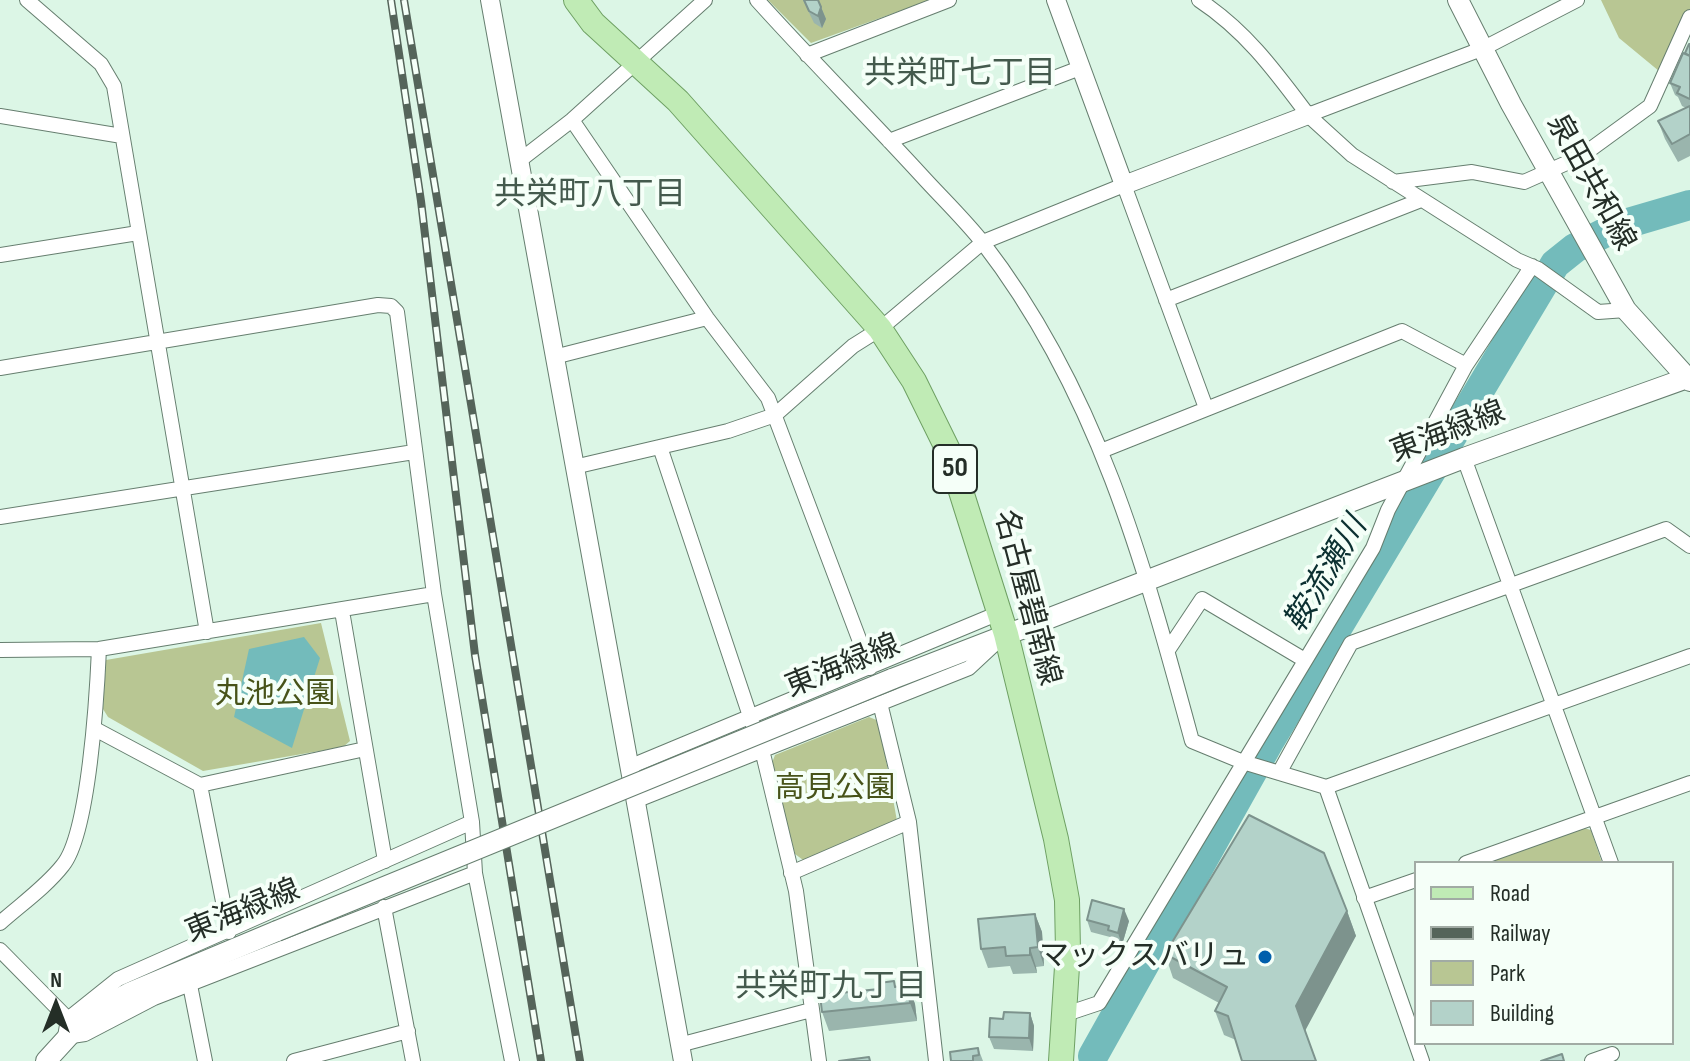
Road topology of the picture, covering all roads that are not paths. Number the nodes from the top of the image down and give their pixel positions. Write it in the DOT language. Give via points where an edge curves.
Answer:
graph roads {
  1 [pos="27,0"];
  2 [pos="490,0"];
  3 [pos="576,0"];
  4 [pos="705,0"];
  5 [pos="757,0"];
  6 [pos="947,0"];
  7 [pos="1056,0"];
  8 [pos="1199,0"];
  9 [pos="1458,0"];
  10 [pos="1575,1"];
  11 [pos="1690,17"];
  12 [pos="1484,48"];
  13 [pos="807,55"];
  14 [pos="637,61"];
  15 [pos="1080,68"];
  16 [pos="1308,115"];
  17 [pos="0,116"];
  18 [pos="572,120"];
  19 [pos="122,136"];
  20 [pos="889,141"];
  21 [pos="519,161"];
  22 [pos="1549,172"];
  23 [pos="1393,182"];
  24 [pos="1124,185"];
  25 [pos="1421,200"];
  26 [pos="138,233"];
  27 [pos="983,242"];
  28 [pos="0,255"];
  29 [pos="1535,268"];
  30 [pos="1166,300"];
  31 [pos="1626,310"];
  32 [pos="707,318"];
  33 [pos="880,329"];
  34 [pos="155,342"];
  35 [pos="554,357"];
  36 [pos="1466,365"];
  37 [pos="0,368"];
  38 [pos="1689,379"];
  39 [pos="1206,408"];
  40 [pos="775,415"];
  41 [pos="660,447"];
  42 [pos="1101,451"];
  43 [pos="414,452"];
  44 [pos="1459,460"];
  45 [pos="574,467"];
  46 [pos="1411,480"];
  47 [pos="182,490"];
  48 [pos="0,517"];
  49 [pos="1690,546"];
  50 [pos="1148,579"];
  51 [pos="1509,586"];
  52 [pos="434,594"];
  53 [pos="342,611"];
  54 [pos="1002,624"];
  55 [pos="207,632"];
  56 [pos="99,649"];
  57 [pos="0,650"];
  58 [pos="1168,650"];
  59 [pos="1690,656"];
  60 [pos="1303,659"];
  61 [pos="870,668"];
  62 [pos="880,703"];
  63 [pos="1552,706"];
  64 [pos="753,718"];
  65 [pos="95,729"];
  66 [pos="365,749"];
  67 [pos="762,751"];
  68 [pos="1245,762"];
  69 [pos="629,767"];
  70 [pos="1276,772"];
  71 [pos="1690,783"];
  72 [pos="200,785"];
  73 [pos="1326,787"];
  74 [pos="635,801"];
  75 [pos="1593,817"];
  76 [pos="472,822"];
  77 [pos="909,822"];
  78 [pos="385,861"];
  79 [pos="1472,861"];
  80 [pos="1610,861"];
  81 [pos="475,873"];
  82 [pos="791,873"];
  83 [pos="1414,881"];
  84 [pos="1364,898"];
  85 [pos="384,907"];
  86 [pos="0,923"];
  87 [pos="229,932"];
  88 [pos="0,950"];
  89 [pos="190,985"];
  90 [pos="1410,1009"];
  91 [pos="811,1010"];
  92 [pos="1066,1014"];
  93 [pos="66,1028"];
  94 [pos="408,1031"];
  95 [pos="681,1053"];
  96 [pos="1612,1054"];
  97 [pos="46,1061"];
  98 [pos="205,1061"];
  99 [pos="294,1061"];
  100 [pos="413,1061"];
  101 [pos="512,1061"];
  102 [pos="819,1061"];
  103 [pos="936,1061"];
  104 [pos="1061,1061"];
  105 [pos="1592,1061"];
  1 -- 19 [label="street" via="101,64 114,86"];
  2 -- 21 [label="street"];
  3 -- 14 [label="main road, 名古屋碧南線 / 50" via="593,23"];
  4 -- 14 [label="street"];
  5 -- 13 [label="street"];
  6 -- 13 [label="street"];
  7 -- 15 [label="street"];
  8 -- 16 [label="street" via="1256,46"];
  9 -- 12 [label="main road, 泉田共和線"];
  10 -- 12 [label="street"];
  11 -- 22 [label="street" via="1650,106 1580,157"];
  12 -- 16 [label="street"];
  12 -- 22 [label="main road, 泉田共和線"];
  13 -- 20 [label="street"];
  14 -- 18 [label="street"];
  14 -- 33 [label="main road, 名古屋碧南線 / 50"];
  15 -- 20 [label="street"];
  15 -- 24 [label="street"];
  16 -- 23 [label="street" via="1352,155"];
  16 -- 24 [label="street"];
  17 -- 19 [label="street"];
  18 -- 21 [label="street"];
  18 -- 32 [label="street"];
  19 -- 26 [label="street"];
  20 -- 27 [label="street"];
  21 -- 35 [label="street"];
  22 -- 23 [label="street" via="1524,182 1472,172"];
  22 -- 31 [label="main road, 泉田共和線"];
  23 -- 25 [label="street"];
  24 -- 27 [label="street"];
  24 -- 30 [label="street"];
  25 -- 29 [label="street"];
  25 -- 30 [label="street"];
  26 -- 28 [label="street"];
  26 -- 34 [label="street"];
  27 -- 33 [label="street"];
  27 -- 42 [label="street" via="1079,394"];
  29 -- 31 [label="street" via="1598,312"];
  29 -- 36 [label="street"];
  30 -- 39 [label="street"];
  31 -- 38 [label="main road, 泉田共和線"];
  32 -- 35 [label="street"];
  32 -- 40 [label="street" via="768,398"];
  33 -- 40 [label="street"];
  33 -- 54 [label="main road, 名古屋碧南線 / 50" via="914,381 948,450"];
  34 -- 37 [label="street"];
  34 -- 43 [label="street" via="391,306 400,323"];
  34 -- 47 [label="street"];
  35 -- 45 [label="street"];
  36 -- 39 [label="street" via="1402,331"];
  36 -- 46 [label="street"];
  38 -- 44 [label="main road, 東海緑線"];
  39 -- 42 [label="street"];
  40 -- 41 [label="street"];
  40 -- 61 [label="street"];
  41 -- 45 [label="street"];
  41 -- 64 [label="street"];
  42 -- 50 [label="street"];
  43 -- 47 [label="street"];
  43 -- 52 [label="street"];
  44 -- 46 [label="main road, 東海緑線"];
  44 -- 51 [label="street"];
  45 -- 69 [label="street"];
  46 -- 50 [label="main road, 東海緑線"];
  46 -- 60 [label="street" via="1388,510 1373,548"];
  47 -- 48 [label="street"];
  47 -- 55 [label="street"];
  49 -- 51 [label="street" via="1666,529"];
  50 -- 54 [label="main road, 東海緑線"];
  50 -- 58 [label="street"];
  51 -- 63 [label="street"];
  51 -- 70 [label="street" via="1351,643"];
  52 -- 53 [label="street"];
  52 -- 76 [label="street"];
  53 -- 55 [label="street"];
  53 -- 66 [label="street"];
  54 -- 61 [label="street"];
  54 -- 62 [label="street" via="969,668"];
  54 -- 92 [label="main road, 名古屋碧南線 / 50" via="1067,900"];
  54 -- 93 [label="main road, 東海緑線, bridge" via="892,679 129,993"];
  55 -- 56 [label="street"];
  56 -- 57 [label="street"];
  56 -- 65 [label="street"];
  58 -- 60 [label="street" via="1202,599"];
  58 -- 68 [label="street" via="1192,741"];
  59 -- 63 [label="street"];
  60 -- 68 [label="street"];
  61 -- 64 [label="street"];
  62 -- 67 [label="street"];
  62 -- 77 [label="street"];
  63 -- 73 [label="street"];
  63 -- 75 [label="street"];
  64 -- 67 [label="street"];
  64 -- 69 [label="street"];
  65 -- 72 [label="street"];
  65 -- 86 [label="street" via="74,840 64,864"];
  66 -- 72 [label="street"];
  66 -- 78 [label="street"];
  67 -- 74 [label="street"];
  67 -- 82 [label="street"];
  68 -- 70 [label="street"];
  68 -- 92 [label="street" via="1099,1003"];
  69 -- 74 [label="street"];
  70 -- 73 [label="street"];
  71 -- 75 [label="street"];
  72 -- 87 [label="street"];
  73 -- 84 [label="street"];
  74 -- 95 [label="street"];
  75 -- 79 [label="street"];
  75 -- 80 [label="street"];
  76 -- 78 [label="street"];
  76 -- 81 [label="street"];
  77 -- 82 [label="street"];
  77 -- 103 [label="street"];
  78 -- 87 [label="street"];
  81 -- 85 [label="street"];
  81 -- 101 [label="street"];
  82 -- 91 [label="street"];
  83 -- 84 [label="street"];
  84 -- 90 [label="street"];
  85 -- 89 [label="street"];
  85 -- 94 [label="street"];
  87 -- 93 [label="street" via="118,979"];
  88 -- 93 [label="street"];
  89 -- 93 [label="street" via="85,1034"];
  89 -- 98 [label="street"];
  91 -- 95 [label="street"];
  91 -- 102 [label="street"];
  92 -- 104 [label="main road, 名古屋碧南線 / 50"];
  93 -- 97 [label="main road, 東海緑線"];
  94 -- 99 [label="street"];
  94 -- 100 [label="street"];
  96 -- 105 [label="street"];
}
